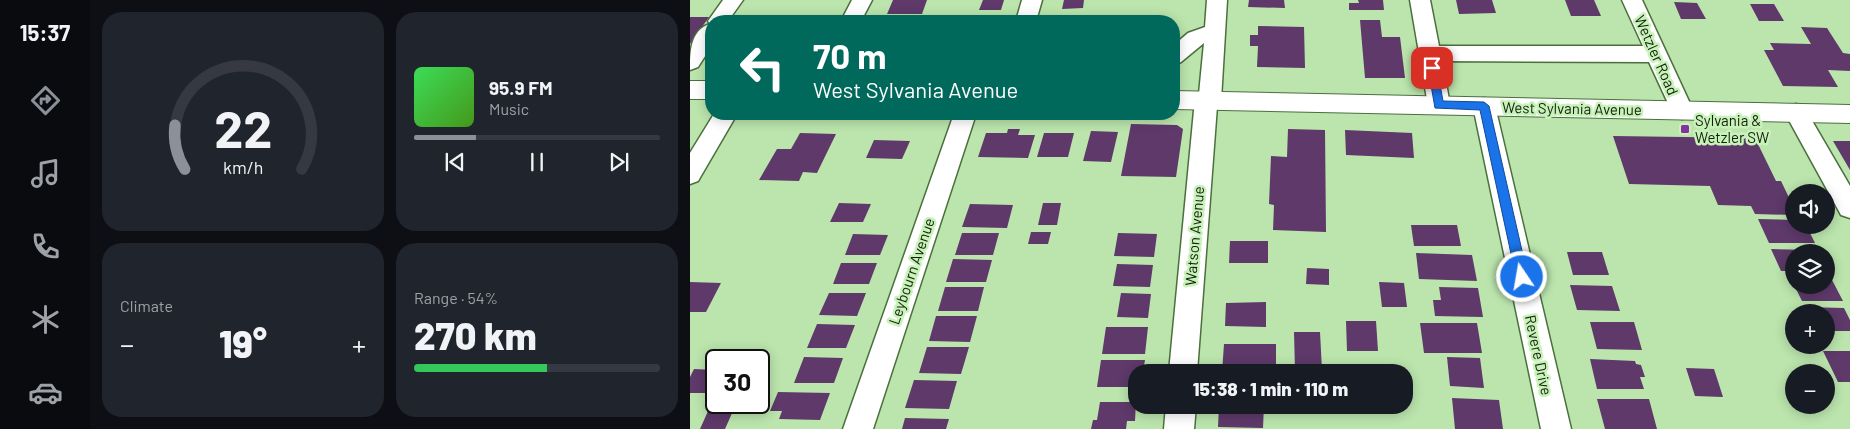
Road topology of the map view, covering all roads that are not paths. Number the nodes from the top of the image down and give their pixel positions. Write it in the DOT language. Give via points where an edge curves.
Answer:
graph roads {
  1 [pos="733,0"];
  2 [pos="862,0"];
  3 [pos="1032,0"];
  4 [pos="1217,0"];
  5 [pos="1420,0"];
  6 [pos="1632,0"];
  7 [pos="722,15"];
  8 [pos="854,15"];
  9 [pos="1028,15"];
  10 [pos="1214,33"];
  11 [pos="705,41"];
  12 [pos="1180,47"];
  13 [pos="1430,53"];
  14 [pos="1656,54"];
  15 [pos="690,62"];
  16 [pos="690,90"];
  17 [pos="705,90"];
  18 [pos="1180,100"];
  19 [pos="1208,100"];
  20 [pos="1439,105"];
  21 [pos="1484,106"];
  22 [pos="1682,110"];
  23 [pos="1796,113"];
  24 [pos="1850,114"];
  25 [pos="722,120"];
  26 [pos="963,120"];
  27 [pos="690,174"];
  28 [pos="1850,208"];
  29 [pos="1184,364"];
  30 [pos="1180,414"];
  31 [pos="858,429"];
  32 [pos="1179,429"];
  33 [pos="1556,429"];
  1 -- 7 [label="street"];
  2 -- 8 [label="street"];
  3 -- 9 [label="street"];
  4 -- 10 [label="street, Watson Avenue"];
  5 -- 13 [label="street"];
  6 -- 14 [label="street, Wetzler Road"];
  10 -- 12 [label="street" via="1201,34 1191,30"];
  10 -- 19 [label="street, Watson Avenue"];
  11 -- 15 [label="street"];
  13 -- 14 [label="street"];
  13 -- 20 [label="street"];
  14 -- 22 [label="street, Wetzler Road"];
  16 -- 17 [label="main road"];
  18 -- 19 [label="main road, West Sylvania Avenue"];
  19 -- 20 [label="main road, West Sylvania Avenue"];
  19 -- 29 [label="street, Watson Avenue"];
  20 -- 21 [label="main road, West Sylvania Avenue"];
  21 -- 22 [label="main road, West Sylvania Avenue"];
  21 -- 33 [label="street, Revere Drive"];
  22 -- 23 [label="main road, West Sylvania Avenue"];
  23 -- 24 [label="main road, West Sylvania Avenue"];
  23 -- 28 [label="street"];
  25 -- 27 [label="street"];
  26 -- 31 [label="street, Leybourn Avenue"];
  30 -- 32 [label="street"];
}
